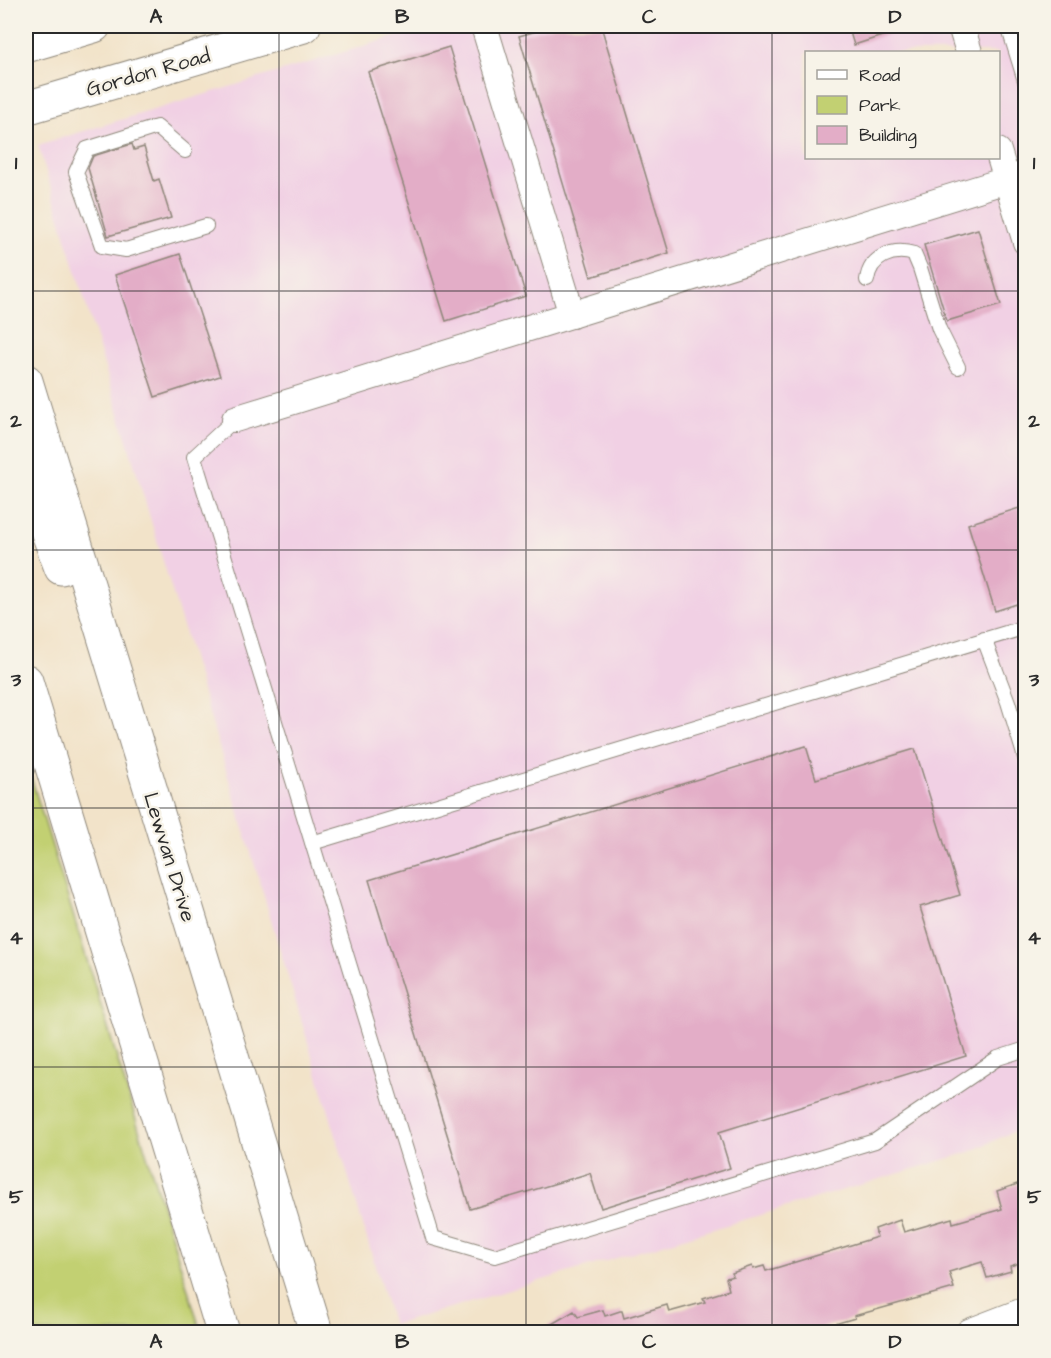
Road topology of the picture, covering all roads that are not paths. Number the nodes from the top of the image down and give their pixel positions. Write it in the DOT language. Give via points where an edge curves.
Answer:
graph roads {
  1 [pos="94,26"];
  2 [pos="304,26"];
  3 [pos="484,26"];
  4 [pos="961,26"];
  5 [pos="1008,26"];
  6 [pos="26,46"];
  7 [pos="969,51"];
  8 [pos="1026,84"];
  9 [pos="26,108"];
  10 [pos="185,151"];
  11 [pos="1000,153"];
  12 [pos="1016,177"];
  13 [pos="206,226"];
  14 [pos="1026,242"];
  15 [pos="867,280"];
  16 [pos="572,315"];
  17 [pos="958,367"];
  18 [pos="26,381"];
  19 [pos="235,419"];
  20 [pos="26,474"];
  21 [pos="1026,627"];
  22 [pos="984,639"];
  23 [pos="26,681"];
  24 [pos="1026,761"];
  25 [pos="312,843"];
  26 [pos="170,856"];
  27 [pos="1026,1049"];
  28 [pos="1026,1310"];
  29 [pos="223,1332"];
  30 [pos="316,1332"];
  31 [pos="969,1332"];
  1 -- 6 [label="main road"];
  2 -- 9 [label="main road, Gordon Road"];
  3 -- 16 [label="street"];
  4 -- 7 [label="street"];
  5 -- 8 [label="lane"];
  10 -- 13 [label="lane" via="157,128 87,149 76,172 102,246 126,250"];
  11 -- 12 [label="street"];
  12 -- 14 [label="street"];
  12 -- 16 [label="street"];
  15 -- 17 [label="lane" via="868,269 876,259 904,251 914,254 939,328"];
  16 -- 19 [label="street"];
  18 -- 26 [label="main road, Lewvan Drive"];
  19 -- 25 [label="lane" via="194,457"];
  20 -- 26 [label="main road"];
  21 -- 22 [label="lane"];
  22 -- 24 [label="lane"];
  22 -- 25 [label="lane"];
  23 -- 29 [label="main road"];
  25 -- 27 [label="lane" via="433,1238 495,1256 875,1141 998,1058"];
  26 -- 30 [label="main road, Lewvan Drive"];
  28 -- 31 [label="street"];
}
